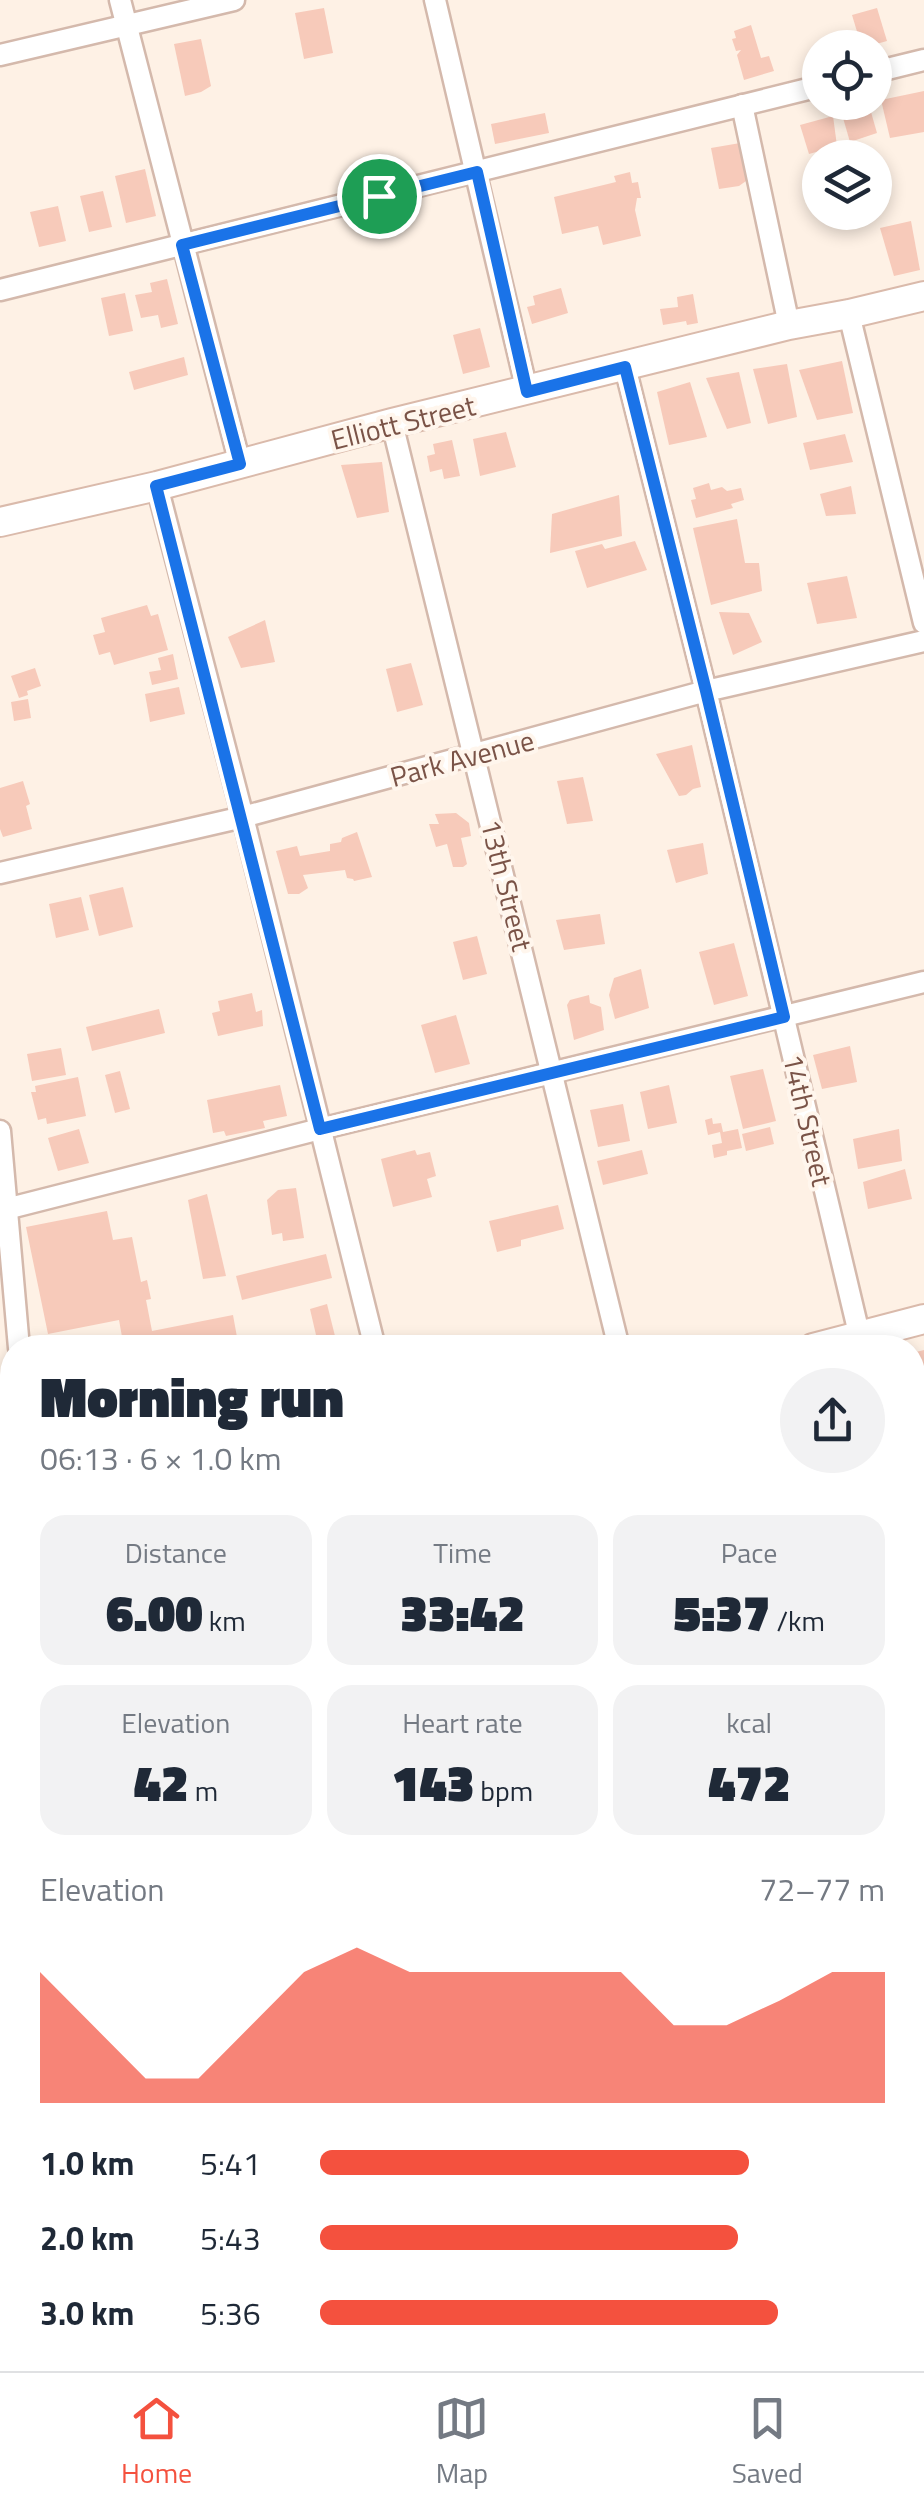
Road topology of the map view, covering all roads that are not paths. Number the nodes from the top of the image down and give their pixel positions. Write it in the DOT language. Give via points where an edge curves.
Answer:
graph roads {
  1 [pos="120,0"];
  2 [pos="234,0"];
  3 [pos="435,0"];
  4 [pos="127,25"];
  5 [pos="0,55"];
  6 [pos="924,60"];
  7 [pos="892,68"];
  8 [pos="802,90"];
  9 [pos="742,105"];
  10 [pos="477,172"];
  11 [pos="182,245"];
  12 [pos="0,290"];
  13 [pos="924,296"];
  14 [pos="849,314"];
  15 [pos="789,325"];
  16 [pos="625,367"];
  17 [pos="527,392"];
  18 [pos="392,423"];
  19 [pos="240,464"];
  20 [pos="156,486"];
  21 [pos="0,522"];
  22 [pos="924,624"];
  23 [pos="924,641"];
  24 [pos="706,691"];
  25 [pos="475,754"];
  26 [pos="242,818"];
  27 [pos="0,873"];
  28 [pos="924,982"];
  29 [pos="784,1017"];
  30 [pos="552,1072"];
  31 [pos="320,1129"];
  32 [pos="0,1131"];
  33 [pos="6,1209"];
  34 [pos="924,1319"];
  35 [pos="18,1335"];
  36 [pos="372,1335"];
  37 [pos="617,1335"];
  38 [pos="860,1335"];
  39 [pos="878,1335"];
  1 -- 4 [label="street"];
  2 -- 4 [label="street"];
  3 -- 10 [label="street"];
  4 -- 5 [label="street"];
  4 -- 11 [label="street"];
  6 -- 7 [label="street"];
  8 -- 9 [label="street"];
  9 -- 10 [label="street"];
  9 -- 15 [label="street"];
  10 -- 11 [label="street"];
  10 -- 17 [label="street"];
  11 -- 12 [label="street"];
  11 -- 19 [label="street"];
  13 -- 14 [label="main road, Elliott Street"];
  14 -- 15 [label="main road, Elliott Street"];
  14 -- 22 [label="street"];
  15 -- 16 [label="main road, Elliott Street"];
  16 -- 17 [label="main road, Elliott Street"];
  16 -- 24 [label="street, 14th Street"];
  17 -- 18 [label="main road, Elliott Street"];
  18 -- 19 [label="main road, Elliott Street"];
  18 -- 25 [label="street, 13th Street"];
  19 -- 20 [label="main road, Elliott Street"];
  20 -- 21 [label="main road, Elliott Street"];
  20 -- 26 [label="street"];
  23 -- 24 [label="street, Park Avenue"];
  24 -- 25 [label="street, Park Avenue"];
  24 -- 29 [label="street, 14th Street"];
  25 -- 26 [label="street, Park Avenue"];
  25 -- 30 [label="street, 13th Street"];
  26 -- 27 [label="street, Park Avenue"];
  26 -- 31 [label="street"];
  28 -- 29 [label="street"];
  29 -- 30 [label="street"];
  29 -- 38 [label="street, 14th Street"];
  30 -- 31 [label="street"];
  30 -- 37 [label="street, 13th Street"];
  31 -- 33 [label="street"];
  31 -- 36 [label="street"];
  32 -- 33 [label="street"];
  33 -- 35 [label="street"];
  34 -- 39 [label="main road"];
}
